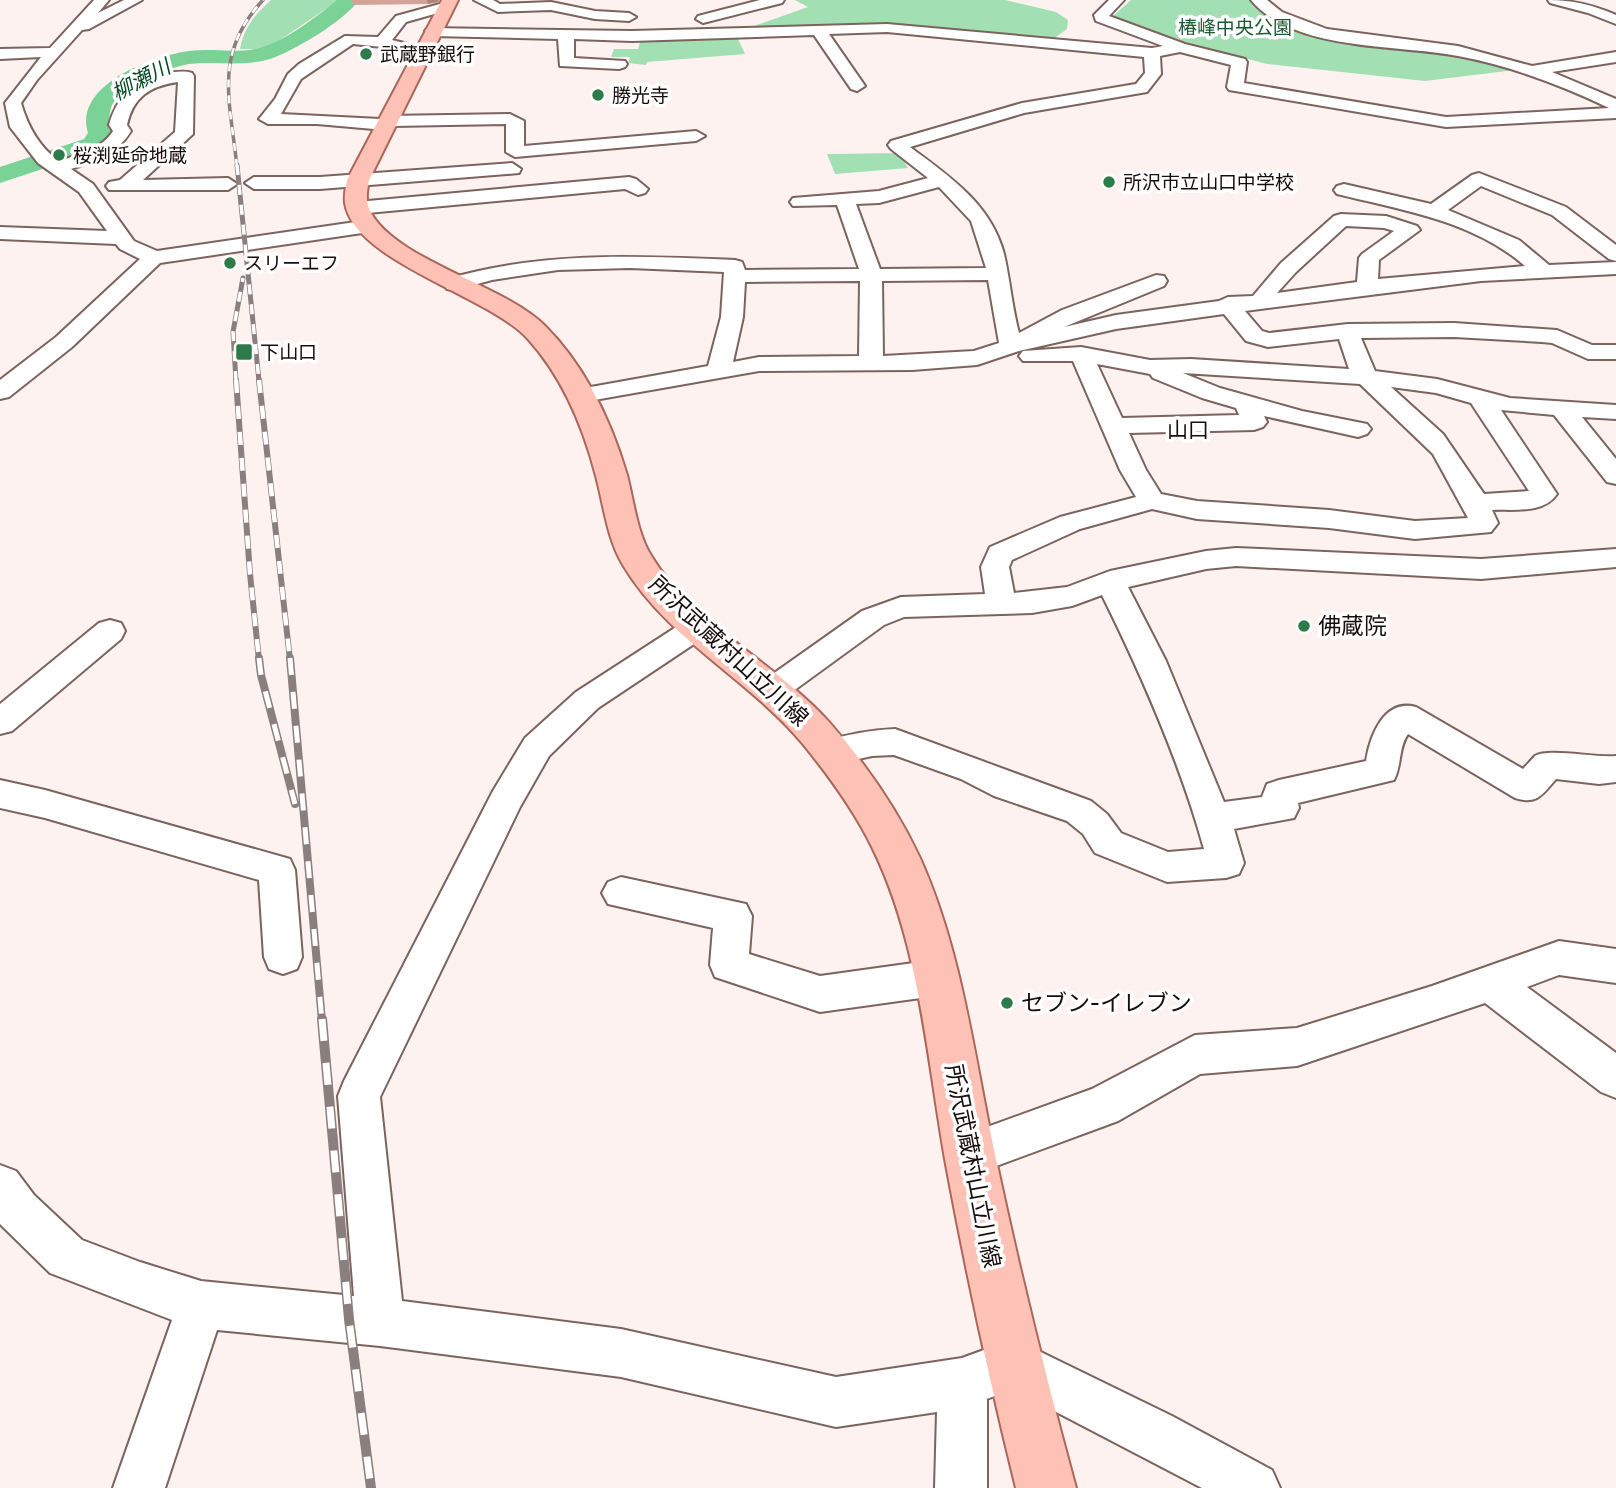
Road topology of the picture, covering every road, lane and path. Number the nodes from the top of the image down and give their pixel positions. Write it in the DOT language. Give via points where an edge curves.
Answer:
graph roads {
  1 [pos="102,0"];
  2 [pos="135,0"];
  3 [pos="706,0"];
  4 [pos="777,0"];
  5 [pos="1118,0"];
  6 [pos="1258,0"];
  7 [pos="1555,0"];
  8 [pos="449,2"];
  9 [pos="486,4"];
  10 [pos="576,5"];
  11 [pos="1616,8"];
  12 [pos="1593,10"];
  13 [pos="648,17"];
  14 [pos="1101,17"];
  15 [pos="697,18"];
  16 [pos="1616,20"];
  17 [pos="1080,22"];
  18 [pos="76,29"];
  19 [pos="434,29"];
  20 [pos="1058,29"];
  21 [pos="819,30"];
  22 [pos="707,34"];
  23 [pos="566,36"];
  24 [pos="992,39"];
  25 [pos="382,42"];
  26 [pos="1180,47"];
  27 [pos="55,52"];
  28 [pos="422,52"];
  29 [pos="1152,53"];
  30 [pos="0,54"];
  31 [pos="1608,58"];
  32 [pos="619,64"];
  33 [pos="1616,66"];
  34 [pos="1528,71"];
  35 [pos="857,86"];
  36 [pos="1616,105"];
  37 [pos="1616,113"];
  38 [pos="386,123"];
  39 [pos="14,134"];
  40 [pos="184,134"];
  41 [pos="159,135"];
  42 [pos="696,136"];
  43 [pos="51,164"];
  44 [pos="512,169"];
  45 [pos="358,180"];
  46 [pos="941,181"];
  47 [pos="254,183"];
  48 [pos="228,184"];
  49 [pos="126,185"];
  50 [pos="86,188"];
  51 [pos="638,188"];
  52 [pos="1344,190"];
  53 [pos="844,200"];
  54 [pos="800,202"];
  55 [pos="1434,211"];
  56 [pos="363,217"];
  57 [pos="0,233"];
  58 [pos="121,238"];
  59 [pos="154,258"];
  60 [pos="1610,264"];
  61 [pos="1544,271"];
  62 [pos="996,274"];
  63 [pos="871,275"];
  64 [pos="735,276"];
  65 [pos="1156,281"];
  66 [pos="456,284"];
  67 [pos="1367,287"];
  68 [pos="1616,289"];
  69 [pos="1262,300"];
  70 [pos="1228,304"];
  71 [pos="1089,307"];
  72 [pos="1107,324"];
  73 [pos="1348,331"];
  74 [pos="1012,346"];
  75 [pos="1616,352"];
  76 [pos="987,355"];
  77 [pos="1081,355"];
  78 [pos="871,364"];
  79 [pos="1150,367"];
  80 [pos="719,370"];
  81 [pos="1367,377"];
  82 [pos="0,392"];
  83 [pos="583,395"];
  84 [pos="1480,397"];
  85 [pos="1245,401"];
  86 [pos="1563,410"];
  87 [pos="1616,412"];
  88 [pos="1114,426"];
  89 [pos="1358,429"];
  90 [pos="1616,475"];
  91 [pos="1152,501"];
  92 [pos="1475,503"];
  93 [pos="1616,558"];
  94 [pos="1110,581"];
  95 [pos="1002,603"];
  96 [pos="698,627"];
  97 [pos="110,631"];
  98 [pos="774,689"];
  99 [pos="0,722"];
  100 [pos="831,752"];
  101 [pos="1616,769"];
  102 [pos="0,794"];
  103 [pos="1213,818"];
  104 [pos="621,892"];
  105 [pos="284,957"];
  106 [pos="1616,965"];
  107 [pos="935,978"];
  108 [pos="1491,984"];
  109 [pos="1616,1078"];
  110 [pos="969,1154"];
  111 [pos="0,1187"];
  112 [pos="201,1305"];
  113 [pos="380,1322"];
  114 [pos="1014,1364"];
  115 [pos="962,1383"];
  116 [pos="139,1488"];
  117 [pos="961,1488"];
  118 [pos="1045,1488"];
  119 [pos="1254,1488"];
  1 -- 18 [label="street"];
  2 -- 18 [label="street"];
  3 -- 15 [label="street" via="696,8"];
  4 -- 15 [label="street"];
  5 -- 14 [label="street"];
  6 -- 34 [label="street" via="1276,14 1319,30 1449,49"];
  7 -- 12 [label="street"];
  8 -- 19 [label="main road"];
  8 -- 25 [label="street" via="401,19"];
  9 -- 10 [label="street"];
  9 -- 19 [label="street"];
  10 -- 13 [label="street" via="595,15"];
  11 -- 12 [label="street"];
  12 -- 16 [label="street"];
  14 -- 17 [label="street"];
  14 -- 26 [label="street"];
  15 -- 22 [label="street"];
  18 -- 27 [label="street"];
  19 -- 23 [label="street"];
  19 -- 28 [label="main road"];
  20 -- 24 [label="street"];
  21 -- 22 [label="street"];
  21 -- 24 [label="street" via="896,29"];
  21 -- 35 [label="street"];
  22 -- 23 [label="street"];
  23 -- 32 [label="street" via="566,63"];
  24 -- 29 [label="street"];
  25 -- 28 [label="street"];
  25 -- 38 [label="street" via="350,40 305,67 268,119"];
  26 -- 29 [label="street"];
  26 -- 37 [label="street" via="1239,62 1235,88 1446,122"];
  27 -- 30 [label="street"];
  27 -- 39 [label="street" via="13,103"];
  28 -- 38 [label="main road"];
  29 -- 46 [label="street" via="1153,74 1141,88 1022,108 897,145"];
  31 -- 33 [label="street"];
  31 -- 34 [label="street"];
  34 -- 36 [label="street"];
  38 -- 42 [label="street" via="510,119 516,121 515,152"];
  38 -- 45 [label="main road"];
  39 -- 43 [label="street"];
  40 -- 41 [label="street"];
  40 -- 43 [label="street" via="186,76 154,79 135,91 119,117 118,125 127,135 97,153"];
  40 -- 49 [label="street"];
  43 -- 50 [label="street"];
  44 -- 45 [label="street"];
  45 -- 47 [label="street"];
  45 -- 56 [label="main road"];
  46 -- 53 [label="street" via="878,197"];
  46 -- 62 [label="street" via="982,223"];
  48 -- 49 [label="street"];
  49 -- 50 [label="street"];
  50 -- 58 [label="street"];
  51 -- 56 [label="street" via="629,183"];
  52 -- 55 [label="street"];
  53 -- 54 [label="street"];
  53 -- 63 [label="street"];
  55 -- 60 [label="street" via="1479,179 1559,211"];
  55 -- 61 [label="street" via="1512,244"];
  56 -- 59 [label="street"];
  56 -- 66 [label="main road, 所沢武蔵村山立川線" via="392,245"];
  57 -- 58 [label="street"];
  58 -- 59 [label="street"];
  59 -- 82 [label="street" via="64,342"];
  60 -- 61 [label="street"];
  60 -- 68 [label="street"];
  61 -- 67 [label="street"];
  62 -- 63 [label="street"];
  62 -- 74 [label="street"];
  63 -- 64 [label="street"];
  63 -- 78 [label="street"];
  64 -- 66 [label="street" via="736,266 553,263 494,272"];
  64 -- 80 [label="street" via="732,317"];
  65 -- 71 [label="street"];
  66 -- 83 [label="main road, 所沢武蔵村山立川線" via="531,327"];
  67 -- 69 [label="street"];
  67 -- 69 [label="street" via="1368,258 1410,230 1386,222 1341,219"];
  69 -- 70 [label="street"];
  70 -- 72 [label="street"];
  70 -- 73 [label="street" via="1254,336 1268,340"];
  71 -- 72 [label="street"];
  71 -- 74 [label="street"];
  72 -- 74 [label="street"];
  73 -- 75 [label="street" via="1535,334 1557,337 1588,352"];
  73 -- 81 [label="street"];
  74 -- 76 [label="street"];
  76 -- 77 [label="street"];
  76 -- 78 [label="street"];
  77 -- 79 [label="street"];
  77 -- 88 [label="street"];
  78 -- 80 [label="street" via="770,364"];
  79 -- 81 [label="street"];
  79 -- 85 [label="street" via="1198,388"];
  80 -- 83 [label="street"];
  81 -- 84 [label="street"];
  81 -- 92 [label="street" via="1433,438"];
  83 -- 96 [label="main road, 所沢武蔵村山立川線" via="603,443 626,541 659,593"];
  84 -- 86 [label="street"];
  84 -- 92 [label="street" via="1544,494 1539,499"];
  85 -- 88 [label="street" via="1254,422"];
  85 -- 89 [label="street" via="1299,418"];
  86 -- 87 [label="street"];
  86 -- 90 [label="street"];
  88 -- 91 [label="street"];
  91 -- 92 [label="street" via="1197,510 1415,530 1481,526"];
  91 -- 95 [label="street" via="1070,523 1000,554 995,567"];
  93 -- 94 [label="street" via="1481,569 1236,557"];
  94 -- 95 [label="street" via="1072,596"];
  94 -- 103 [label="street" via="1150,661"];
  95 -- 98 [label="street" via="924,605 873,618"];
  96 -- 98 [label="main road, 所沢武蔵村山立川線"];
  96 -- 113 [label="street" via="587,700 537,747 505,801 359,1096"];
  97 -- 99 [label="street"];
  98 -- 100 [label="main road, 所沢武蔵村山立川線"];
  100 -- 103 [label="street" via="895,742 1079,811 1108,843 1167,867 1226,863"];
  100 -- 107 [label="main road, 所沢武蔵村山立川線" via="873,809 899,859"];
  101 -- 103 [label="street" via="1548,765 1527,788 1404,716 1386,739 1382,771 1279,794 1282,808"];
  102 -- 105 [label="street" via="277,870"];
  104 -- 107 [label="street" via="733,915 729,965 820,994"];
  106 -- 108 [label="street" via="1559,958"];
  107 -- 110 [label="main road, 所沢武蔵村山立川線"];
  108 -- 109 [label="street"];
  108 -- 110 [label="street" via="1297,1047 1195,1055 1102,1106"];
  110 -- 114 [label="main road, 所沢武蔵村山立川線"];
  111 -- 112 [label="street" via="18,1212 66,1257"];
  112 -- 113 [label="street"];
  112 -- 116 [label="street"];
  113 -- 115 [label="street" via="621,1353 836,1402"];
  114 -- 115 [label="street"];
  114 -- 118 [label="main road, 所沢武蔵村山立川線"];
  114 -- 119 [label="street"];
  115 -- 117 [label="street"];
}
